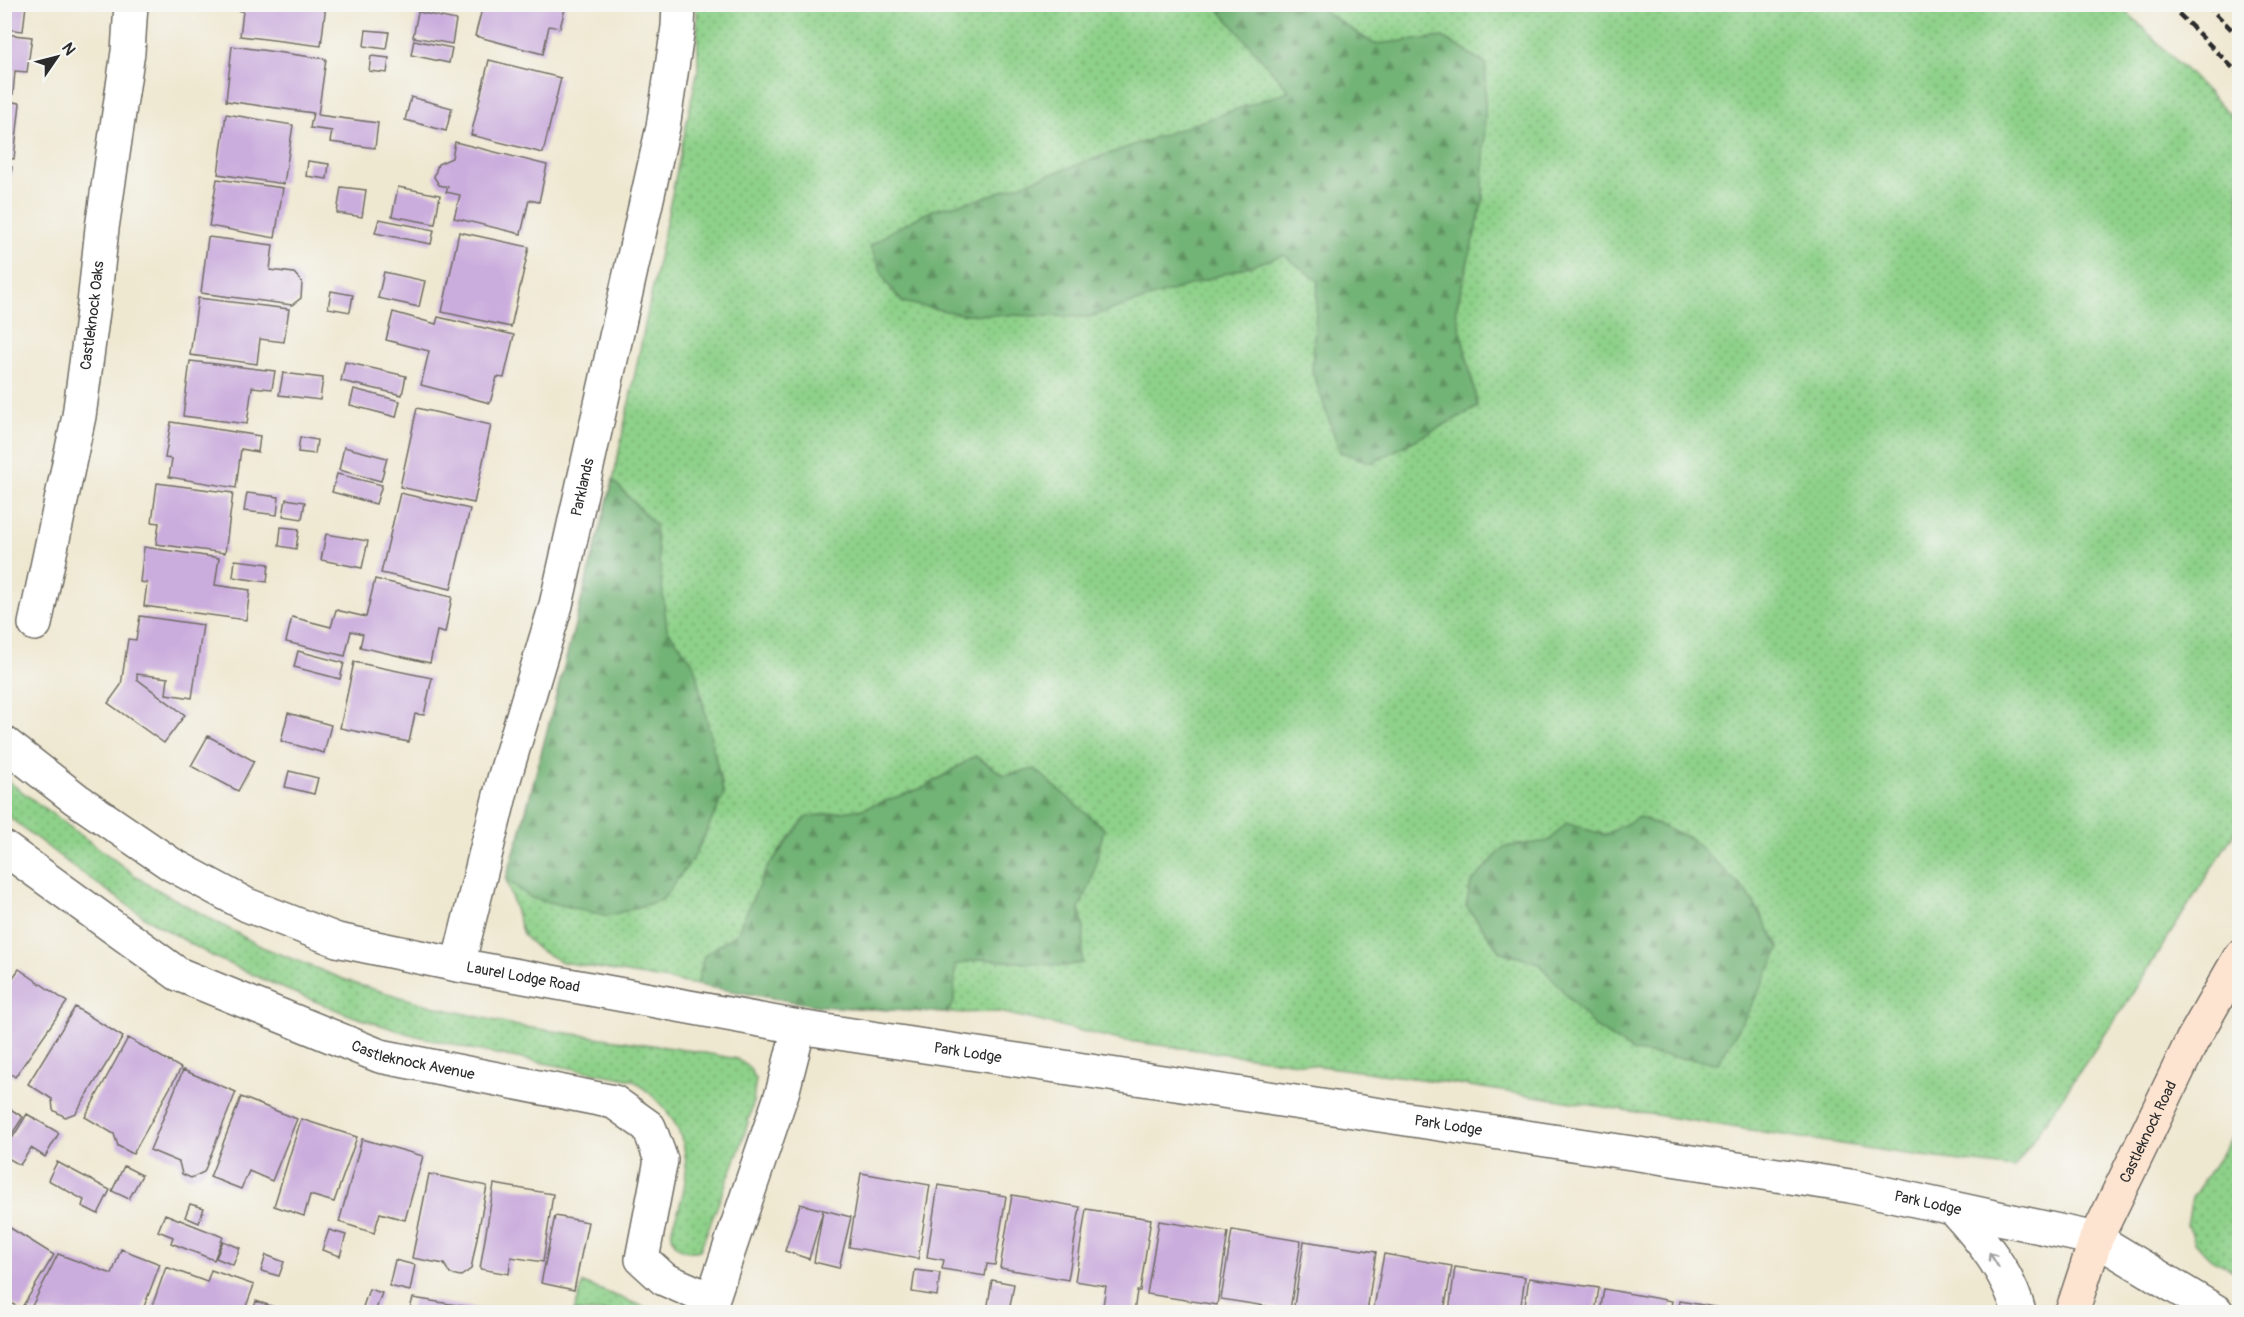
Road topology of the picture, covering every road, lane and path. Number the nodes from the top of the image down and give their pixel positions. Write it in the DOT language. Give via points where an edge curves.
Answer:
graph roads {
  1 [pos="131,4"];
  2 [pos="679,4"];
  3 [pos="35,624"];
  4 [pos="4,743"];
  5 [pos="4,848"];
  6 [pos="2240,957"];
  7 [pos="458,965"];
  8 [pos="799,1028"];
  9 [pos="1954,1209"];
  10 [pos="2096,1239"];
  11 [pos="710,1306"];
  12 [pos="2019,1312"];
  13 [pos="2072,1312"];
  14 [pos="2217,1312"];
  1 -- 3 [label="street, Castleknock Oaks" via="128,52 79,416"];
  2 -- 7 [label="street, Parklands" via="663,127 556,605 504,779"];
  4 -- 7 [label="street, Laurel Lodge Road" via="76,799 171,864 247,905 338,940"];
  5 -- 11 [label="street, Castleknock Avenue" via="178,974 380,1056 614,1102 649,1127 661,1160 642,1259 664,1279"];
  6 -- 10 [label="main road, Castleknock Road" via="2192,1041"];
  7 -- 8 [label="street, Laurel Lodge Road"];
  8 -- 9 [label="street, Park Lodge" via="1850,1186"];
  8 -- 11 [label="street" via="783,1090"];
  9 -- 10 [label="street, Park Lodge"];
  12 -- 9 [label="street, one-way" via="2013,1291 1980,1238"];
  10 -- 13 [label="main road, Castleknock Road"];
  10 -- 14 [label="street, Park Lodge"];
}
